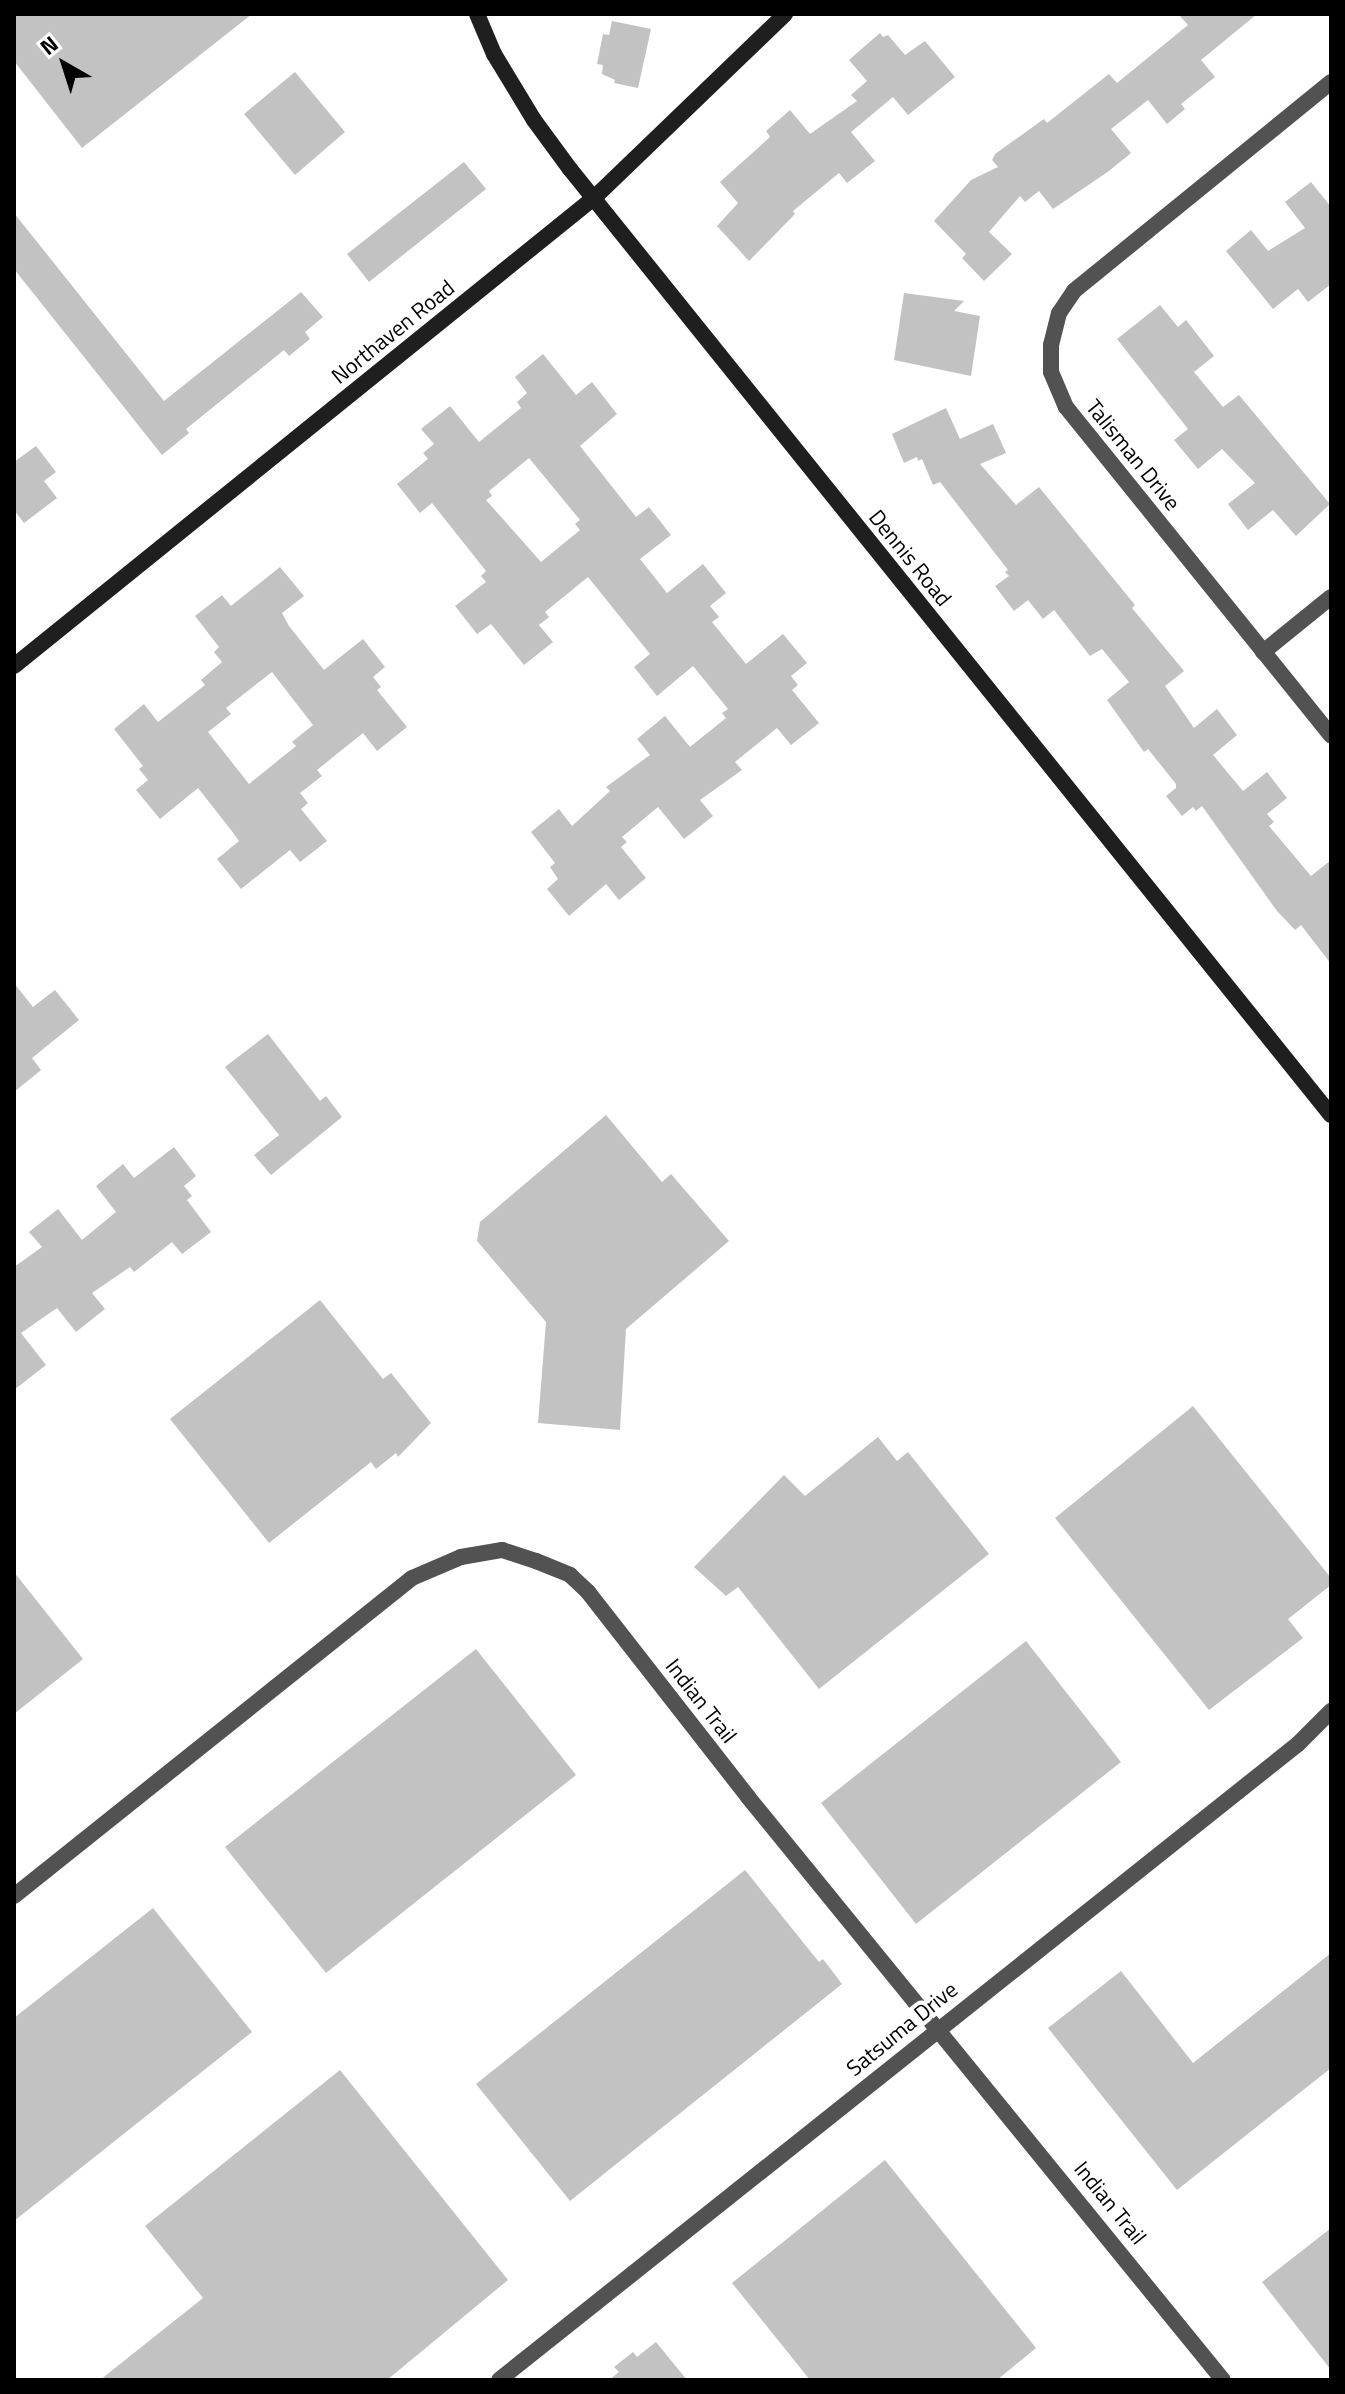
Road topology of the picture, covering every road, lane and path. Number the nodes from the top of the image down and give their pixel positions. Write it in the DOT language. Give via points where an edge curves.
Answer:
graph roads {
  1 [pos="477,14"];
  2 [pos="785,14"];
  3 [pos="1331,82"];
  4 [pos="595,197"];
  5 [pos="1331,597"];
  6 [pos="1263,652"];
  7 [pos="14,666"];
  8 [pos="1331,736"];
  9 [pos="1329,1109"];
  10 [pos="1331,1711"];
  11 [pos="14,1896"];
  12 [pos="939,2027"];
  13 [pos="499,2380"];
  14 [pos="1223,2380"];
  1 -- 4 [label="street, Dennis Road" via="534,120"];
  2 -- 4 [label="street, Northaven Road"];
  3 -- 6 [label="street, Talisman Drive" via="1074,291 1059,313 1051,345 1051,372 1066,407"];
  4 -- 7 [label="street, Northaven Road"];
  4 -- 9 [label="street, Dennis Road"];
  5 -- 6 [label="street"];
  6 -- 8 [label="street, Talisman Drive"];
  10 -- 12 [label="street, Satsuma Drive" via="1298,1744"];
  11 -- 12 [label="street, Indian Trail" via="412,1578 461,1557 502,1550 570,1575 588,1592 748,1797"];
  12 -- 13 [label="street, Satsuma Drive"];
  12 -- 14 [label="street, Indian Trail"];
}
